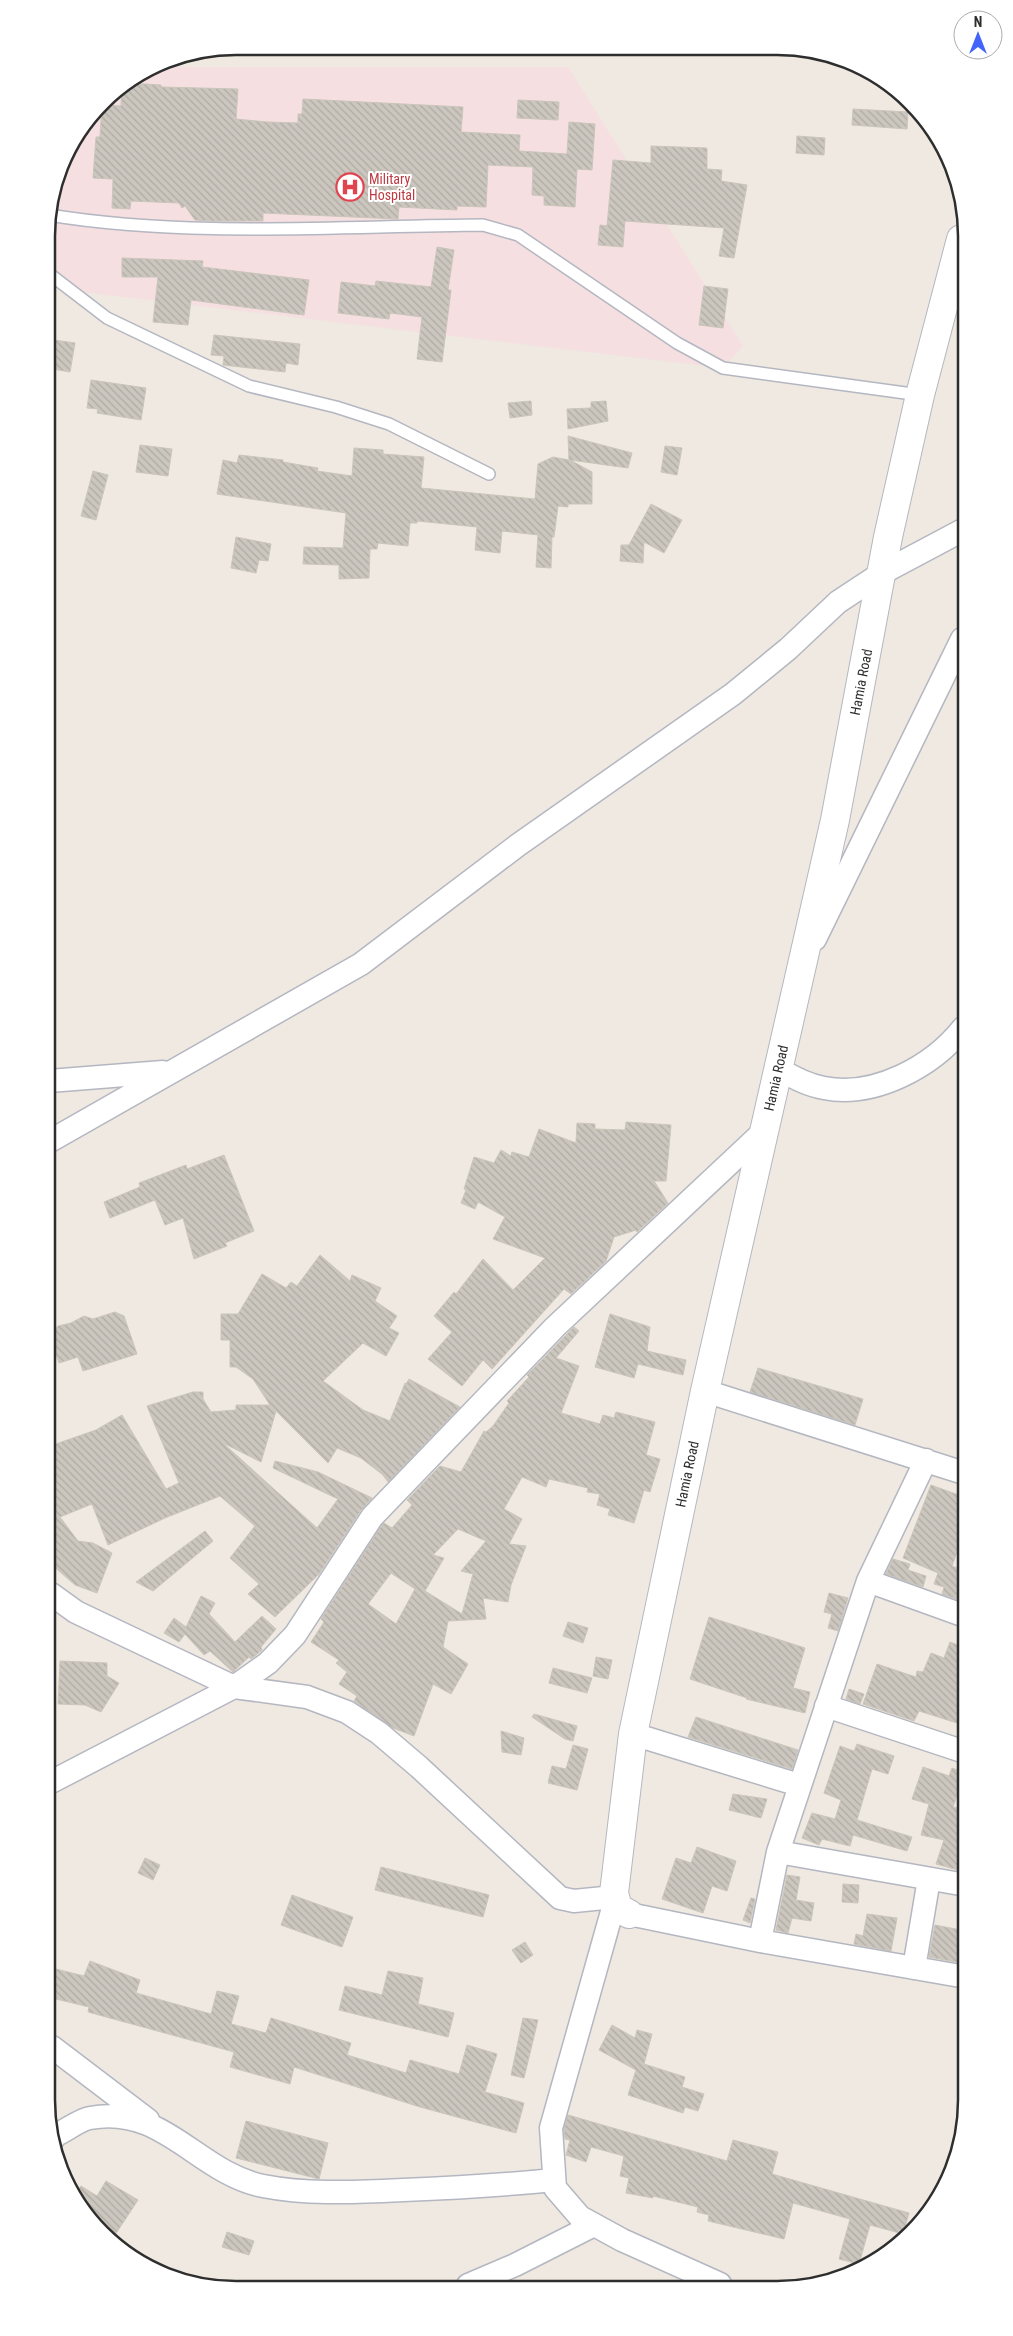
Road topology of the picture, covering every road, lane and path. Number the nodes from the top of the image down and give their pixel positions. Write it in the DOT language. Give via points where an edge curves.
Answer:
graph roads {
  1 [pos="56,216"];
  2 [pos="958,247"];
  3 [pos="55,278"];
  4 [pos="920,396"];
  5 [pos="489,474"];
  6 [pos="958,533"];
  7 [pos="882,573"];
  8 [pos="958,647"];
  9 [pos="801,967"];
  10 [pos="958,1033"];
  11 [pos="778,1069"];
  12 [pos="169,1072"];
  13 [pos="55,1081"];
  14 [pos="764,1131"];
  15 [pos="55,1138"];
  16 [pos="704,1391"];
  17 [pos="926,1460"];
  18 [pos="958,1471"];
  19 [pos="868,1581"];
  20 [pos="55,1597"];
  21 [pos="958,1613"];
  22 [pos="234,1687"];
  23 [pos="826,1706"];
  24 [pos="633,1734"];
  25 [pos="958,1750"];
  26 [pos="55,1780"];
  27 [pos="799,1785"];
  28 [pos="778,1852"];
  29 [pos="929,1879"];
  30 [pos="958,1884"];
  31 [pos="619,1904"];
  32 [pos="760,1941"];
  33 [pos="914,1968"];
  34 [pos="958,1976"];
  35 [pos="55,2049"];
  36 [pos="161,2129"];
  37 [pos="58,2134"];
  38 [pos="554,2180"];
  39 [pos="594,2225"];
  40 [pos="477,2281"];
  41 [pos="713,2281"];
  1 -- 4 [label="lane" via="105,223 227,228 482,225 518,235 661,332 723,368"];
  2 -- 4 [label="street, Hamia Road"];
  3 -- 5 [label="lane" via="107,318 249,386 336,406 389,424"];
  4 -- 7 [label="street, Hamia Road"];
  6 -- 7 [label="street"];
  7 -- 9 [label="street, Hamia Road" via="835,820"];
  7 -- 12 [label="street" via="838,602 734,694 518,845 361,964"];
  8 -- 9 [label="street"];
  9 -- 11 [label="street, Hamia Road"];
  10 -- 11 [label="street" via="938,1052 906,1074 862,1089 825,1088 805,1083"];
  11 -- 14 [label="street, Hamia Road"];
  12 -- 13 [label="street"];
  12 -- 15 [label="street"];
  14 -- 16 [label="street, Hamia Road"];
  14 -- 22 [label="street" via="555,1326 372,1517 295,1635 268,1663"];
  16 -- 17 [label="street"];
  16 -- 24 [label="street, Hamia Road"];
  17 -- 18 [label="street"];
  17 -- 19 [label="street"];
  19 -- 21 [label="street"];
  19 -- 23 [label="street"];
  20 -- 22 [label="street" via="76,1612"];
  22 -- 26 [label="street"];
  22 -- 31 [label="street" via="307,1698 347,1712 379,1733 419,1767 560,1898"];
  23 -- 25 [label="street"];
  23 -- 27 [label="street"];
  24 -- 27 [label="street"];
  24 -- 31 [label="street, Hamia Road"];
  27 -- 28 [label="street"];
  28 -- 29 [label="street"];
  28 -- 32 [label="street"];
  29 -- 30 [label="street"];
  29 -- 33 [label="street"];
  31 -- 32 [label="street"];
  31 -- 38 [label="street" via="551,2128"];
  32 -- 33 [label="street"];
  33 -- 34 [label="street"];
  35 -- 36 [label="street"];
  36 -- 37 [label="street" via="117,2116 88,2118"];
  36 -- 38 [label="street" via="220,2168 261,2186 329,2193 495,2186"];
  38 -- 39 [label="street" via="555,2188 580,2217"];
  39 -- 40 [label="street"];
  39 -- 41 [label="street"];
}
